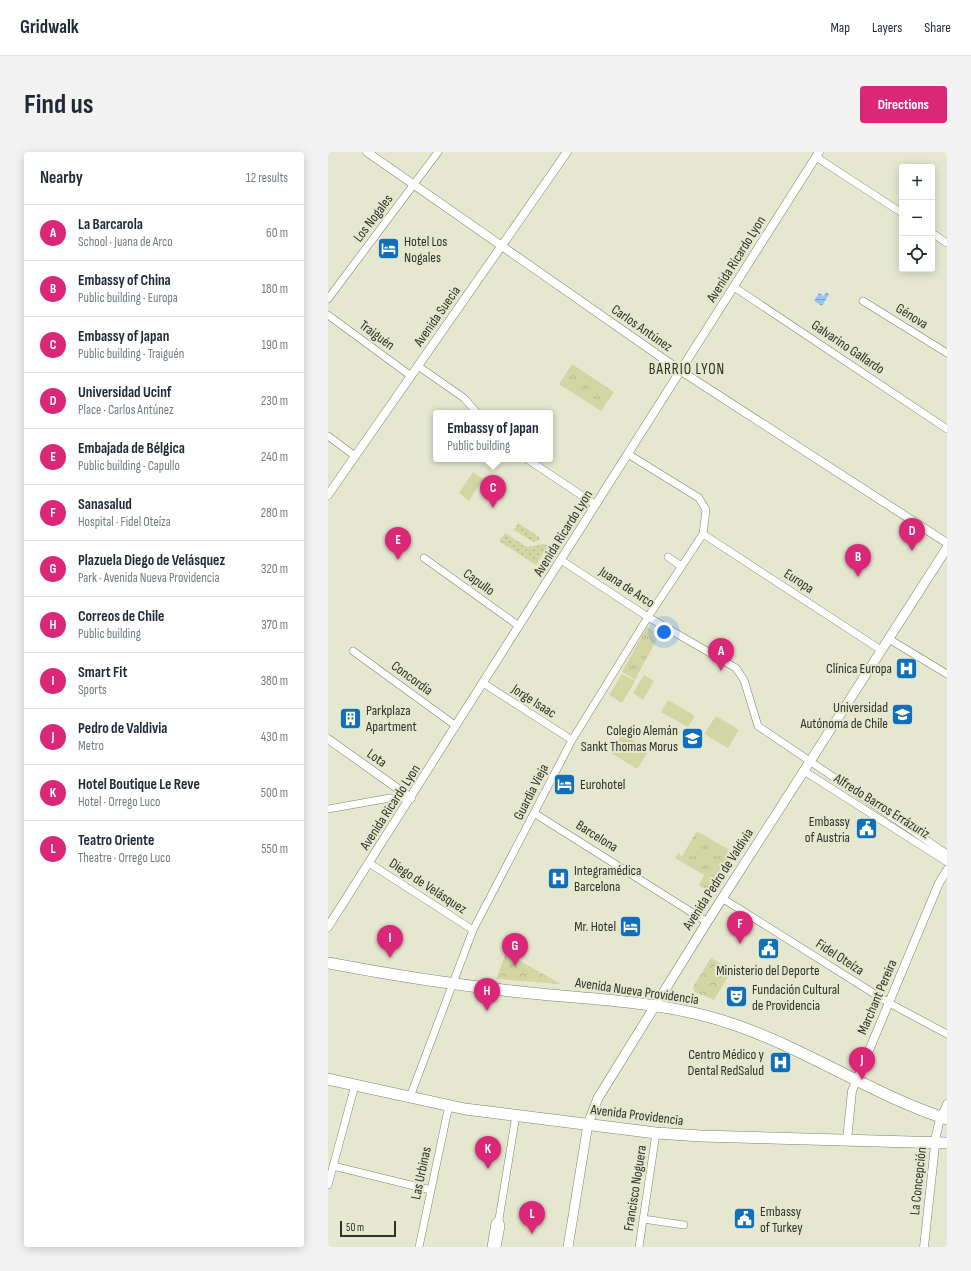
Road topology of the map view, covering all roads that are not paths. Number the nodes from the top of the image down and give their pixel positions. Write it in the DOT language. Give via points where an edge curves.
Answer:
graph roads {
  1 [pos="367,152"];
  2 [pos="438,152"];
  3 [pos="567,152"];
  4 [pos="817,154"];
  5 [pos="414,185"];
  6 [pos="899,212"];
  7 [pos="935,235"];
  8 [pos="947,243"];
  9 [pos="502,246"];
  10 [pos="734,287"];
  11 [pos="328,299"];
  12 [pos="863,301"];
  13 [pos="328,315"];
  14 [pos="947,353"];
  15 [pos="418,366"];
  16 [pos="681,370"];
  17 [pos="411,376"];
  18 [pos="474,410"];
  19 [pos="947,429"];
  20 [pos="328,436"];
  21 [pos="628,454"];
  22 [pos="356,456"];
  23 [pos="532,462"];
  24 [pos="328,495"];
  25 [pos="596,505"];
  26 [pos="703,534"];
  27 [pos="947,543"];
  28 [pos="947,548"];
  29 [pos="668,557"];
  30 [pos="424,558"];
  31 [pos="561,560"];
  32 [pos="681,566"];
  33 [pos="648,617"];
  34 [pos="519,626"];
  35 [pos="889,639"];
  36 [pos="881,650"];
  37 [pos="353,651"];
  38 [pos="947,674"];
  39 [pos="483,683"];
  40 [pos="456,726"];
  41 [pos="328,740"];
  42 [pos="572,740"];
  43 [pos="810,762"];
  44 [pos="804,771"];
  45 [pos="411,798"];
  46 [pos="328,809"];
  47 [pos="534,812"];
  48 [pos="947,854"];
  49 [pos="947,862"];
  50 [pos="369,863"];
  51 [pos="947,870"];
  52 [pos="722,898"];
  53 [pos="706,922"];
  54 [pos="328,927"];
  55 [pos="473,930"];
  56 [pos="328,963"];
  57 [pos="452,985"];
  58 [pos="889,1003"];
  59 [pos="655,1006"];
  60 [pos="947,1034"];
  61 [pos="328,1079"];
  62 [pos="856,1080"];
  63 [pos="355,1085"];
  64 [pos="410,1097"];
  65 [pos="947,1104"];
  66 [pos="449,1105"];
  67 [pos="516,1115"];
  68 [pos="944,1119"];
  69 [pos="588,1124"];
  70 [pos="656,1133"];
  71 [pos="847,1140"];
  72 [pos="936,1142"];
  73 [pos="947,1143"];
  74 [pos="333,1166"];
  75 [pos="328,1185"];
  76 [pos="430,1190"];
  77 [pos="499,1219"];
  78 [pos="643,1219"];
  79 [pos="684,1225"];
  80 [pos="419,1247"];
  81 [pos="492,1247"];
  82 [pos="497,1247"];
  83 [pos="568,1247"];
  84 [pos="639,1247"];
  85 [pos="924,1247"];
  1 -- 5 [label="street, Carlos Antúnez"];
  2 -- 5 [label="street, Los Nogales"];
  3 -- 9 [label="street, Avenida Suecia"];
  4 -- 6 [label="street"];
  4 -- 10 [label="street, Avenida Ricardo Lyon"];
  5 -- 9 [label="street, Carlos Antúnez"];
  5 -- 11 [label="street, Los Nogales"];
  7 -- 8 [label="street"];
  9 -- 15 [label="street, Avenida Suecia"];
  9 -- 16 [label="street, Carlos Antúnez"];
  10 -- 16 [label="street, Avenida Ricardo Lyon"];
  10 -- 19 [label="street, Galvarino Gallardo"];
  12 -- 14 [label="street, Génova"];
  13 -- 17 [label="street, Traiguén"];
  15 -- 17 [label="street, Avenida Suecia"];
  15 -- 18 [label="street" via="464,398"];
  16 -- 21 [label="street, Avenida Ricardo Lyon"];
  16 -- 27 [label="street, Carlos Antúnez"];
  17 -- 22 [label="street, Avenida Suecia"];
  20 -- 22 [label="street"];
  21 -- 25 [label="street, Avenida Ricardo Lyon"];
  21 -- 26 [label="street, Guardia Vieja" via="699,498 705,506"];
  22 -- 24 [label="street, Avenida Suecia"];
  23 -- 25 [label="street"];
  25 -- 31 [label="street, Avenida Ricardo Lyon"];
  26 -- 32 [label="street, Guardia Vieja"];
  26 -- 36 [label="street, Europa"];
  28 -- 35 [label="main road, Avenida Pedro de Valdivia"];
  29 -- 32 [label="street"];
  30 -- 34 [label="street, Capullo"];
  31 -- 33 [label="street, Juana de Arco"];
  31 -- 34 [label="street, Avenida Ricardo Lyon"];
  32 -- 33 [label="street, Guardia Vieja"];
  33 -- 42 [label="street, Guardia Vieja"];
  33 -- 43 [label="street, Juana de Arco" via="736,668 744,680 758,726"];
  34 -- 39 [label="street, Avenida Ricardo Lyon"];
  35 -- 36 [label="main road, Avenida Pedro de Valdivia"];
  35 -- 38 [label="street"];
  36 -- 43 [label="main road, Avenida Pedro de Valdivia"];
  37 -- 40 [label="street, Concordia"];
  39 -- 40 [label="street, Avenida Ricardo Lyon"];
  39 -- 42 [label="street, Jorge Isaac"];
  40 -- 45 [label="street, Avenida Ricardo Lyon"];
  41 -- 45 [label="street, Lota"];
  42 -- 47 [label="street, Guardia Vieja"];
  43 -- 44 [label="main road, Avenida Pedro de Valdivia"];
  43 -- 48 [label="street, Alfredo Barros Errázuriz"];
  44 -- 49 [label="street, Alfredo Barros Errázuriz"];
  44 -- 52 [label="main road, Avenida Pedro de Valdivia"];
  45 -- 46 [label="street" via="390,798"];
  45 -- 50 [label="street, Avenida Ricardo Lyon"];
  47 -- 53 [label="street, Barcelona"];
  47 -- 55 [label="street, Guardia Vieja"];
  50 -- 54 [label="street, Avenida Ricardo Lyon"];
  50 -- 55 [label="street, Diego de Velásquez"];
  51 -- 58 [label="street, Marchant Pereira" via="939,883"];
  52 -- 53 [label="main road, Avenida Pedro de Valdivia"];
  52 -- 58 [label="street, Fidel Oteíza"];
  53 -- 59 [label="main road, Avenida Pedro de Valdivia"];
  55 -- 57 [label="street, Guardia Vieja"];
  56 -- 57 [label="main road, Avenida Nueva Providencia"];
  57 -- 59 [label="main road, Avenida Nueva Providencia"];
  57 -- 64 [label="street, Guardia Vieja"];
  58 -- 60 [label="street, Fidel Oteíza"];
  58 -- 62 [label="street, Marchant Pereira"];
  59 -- 62 [label="main road, Avenida Nueva Providencia" via="692,1012 730,1023"];
  59 -- 69 [label="main road, Avenida Pedro de Valdivia" via="598,1098"];
  61 -- 63 [label="main road, Avenida Providencia"];
  62 -- 68 [label="main road, Avenida Nueva Providencia"];
  62 -- 71 [label="street, Marchant Pereira" via="850,1100"];
  63 -- 64 [label="main road, Avenida Providencia"];
  63 -- 74 [label="street"];
  64 -- 66 [label="main road, Avenida Providencia"];
  65 -- 68 [label="street"];
  66 -- 67 [label="main road, Avenida Providencia"];
  66 -- 76 [label="street, Las Urbinas"];
  67 -- 69 [label="main road, Avenida Providencia"];
  67 -- 77 [label="street"];
  68 -- 72 [label="street, La Concepción"];
  69 -- 70 [label="main road, Avenida Providencia"];
  69 -- 83 [label="main road, Avenida Pedro de Valdivia"];
  70 -- 71 [label="main road, Avenida Providencia"];
  70 -- 78 [label="street, Francisco Noguera"];
  71 -- 72 [label="main road, Avenida Providencia"];
  72 -- 73 [label="main road, Avenida Providencia"];
  72 -- 85 [label="street, La Concepción"];
  74 -- 75 [label="street"];
  74 -- 76 [label="street"];
  76 -- 80 [label="street, Las Urbinas"];
  77 -- 81 [label="street" via="495,1224"];
  77 -- 82 [label="street" via="501,1226"];
  78 -- 79 [label="street"];
  78 -- 84 [label="street, Francisco Noguera"];
}
